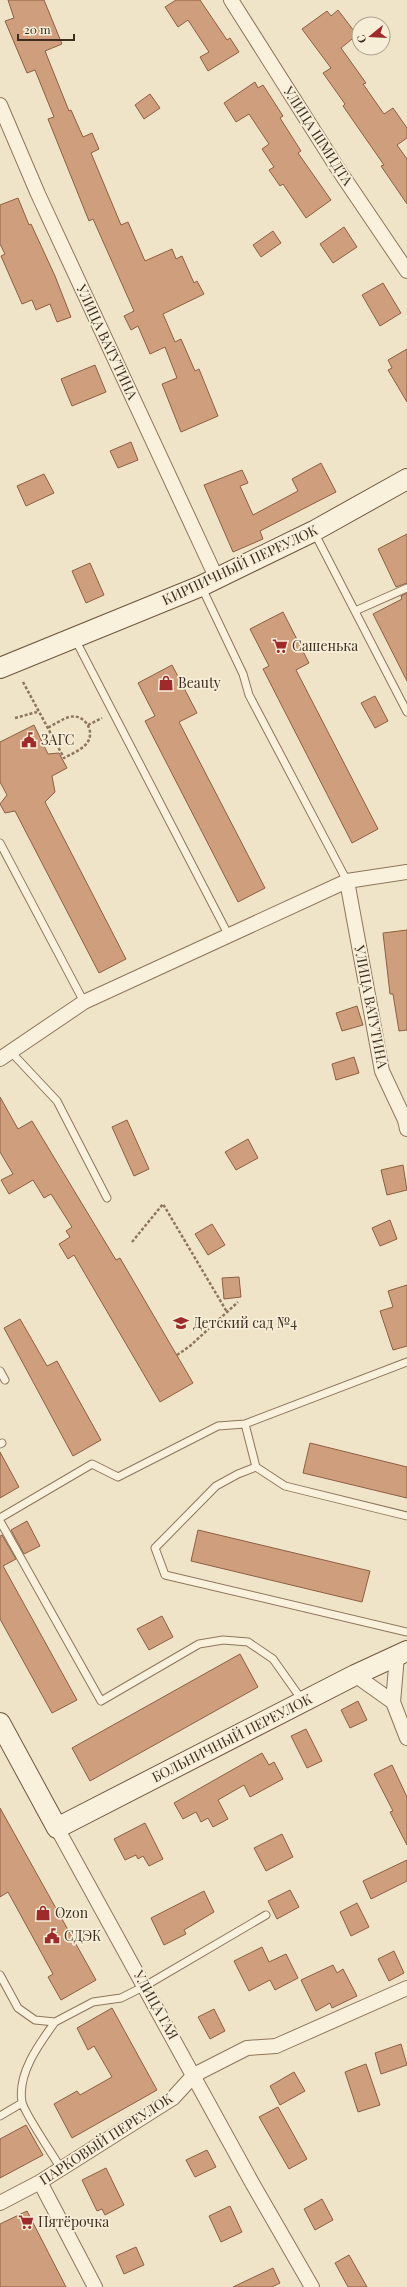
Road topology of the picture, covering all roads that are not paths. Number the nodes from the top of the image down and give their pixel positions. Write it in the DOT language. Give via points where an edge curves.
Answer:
graph roads {
  1 [pos="231,0"];
  2 [pos="0,105"];
  3 [pos="407,270"];
  4 [pos="407,479"];
  5 [pos="314,532"];
  6 [pos="209,583"];
  7 [pos="407,588"];
  8 [pos="355,611"];
  9 [pos="74,636"];
  10 [pos="0,668"];
  11 [pos="407,712"];
  12 [pos="0,843"];
  13 [pos="407,872"];
  14 [pos="347,881"];
  15 [pos="229,936"];
  16 [pos="84,1002"];
  17 [pos="6,1056"];
  18 [pos="407,1129"];
  19 [pos="107,1198"];
  20 [pos="407,1362"];
  21 [pos="0,1371"];
  22 [pos="5,1380"];
  23 [pos="245,1424"];
  24 [pos="256,1467"];
  25 [pos="407,1516"];
  26 [pos="0,1518"];
  27 [pos="0,1521"];
  28 [pos="407,1632"];
  29 [pos="402,1653"];
  30 [pos="355,1675"];
  31 [pos="304,1701"];
  32 [pos="392,1702"];
  33 [pos="0,1723"];
  34 [pos="407,1738"];
  35 [pos="58,1828"];
  36 [pos="266,1915"];
  37 [pos="0,1975"];
  38 [pos="145,1986"];
  39 [pos="407,1988"];
  40 [pos="55,2022"];
  41 [pos="194,2075"];
  42 [pos="22,2103"];
  43 [pos="0,2116"];
  44 [pos="61,2169"];
  45 [pos="40,2182"];
  46 [pos="0,2202"];
  47 [pos="95,2287"];
  48 [pos="312,2287"];
  1 -- 3 [label="street, УЛИЦА ШМИДТА" via="338,169"];
  2 -- 6 [label="street, УЛИЦА ВАТУТИНА"];
  4 -- 5 [label="street, КИРПИЧНЫЙ ПЕРЕУЛОК"];
  5 -- 6 [label="street, КИРПИЧНЫЙ ПЕРЕУЛОК"];
  5 -- 8 [label="lane"];
  6 -- 9 [label="street, КИРПИЧНЫЙ ПЕРЕУЛОК"];
  6 -- 14 [label="lane" via="249,695"];
  7 -- 8 [label="lane"];
  8 -- 11 [label="lane"];
  9 -- 10 [label="street, КИРПИЧНЫЙ ПЕРЕУЛОК"];
  9 -- 15 [label="lane"];
  12 -- 16 [label="lane"];
  13 -- 14 [label="street"];
  14 -- 15 [label="street"];
  14 -- 18 [label="street, УЛИЦА ВАТУТИНА" via="382,1071"];
  15 -- 16 [label="street"];
  16 -- 17 [label="street"];
  17 -- 19 [label="lane" via="57,1101"];
  20 -- 23 [label="lane"];
  21 -- 22 [label="lane"];
  23 -- 24 [label="lane"];
  23 -- 26 [label="lane" via="218,1426 118,1477 92,1464"];
  24 -- 25 [label="lane" via="285,1486"];
  24 -- 28 [label="lane" via="216,1486 156,1548 165,1575"];
  27 -- 31 [label="lane" via="101,1701 199,1644 223,1640 248,1642 273,1659"];
  29 -- 30 [label="street, БОЛЬНИЧНЫЙ ПЕРЕУЛОК"];
  29 -- 32 [label="street"];
  30 -- 31 [label="street, БОЛЬНИЧНЫЙ ПЕРЕУЛОК"];
  30 -- 32 [label="street"];
  31 -- 35 [label="street, БОЛЬНИЧНЫЙ ПЕРЕУЛОК"];
  32 -- 34 [label="street"];
  33 -- 35 [label="street, УЛИЦА ГАЯ"];
  35 -- 38 [label="street, УЛИЦА ГАЯ"];
  36 -- 38 [label="lane"];
  37 -- 40 [label="lane" via="18,2008 35,2020"];
  38 -- 40 [label="lane" via="121,1998 93,2002"];
  38 -- 41 [label="street, УЛИЦА ГАЯ"];
  39 -- 41 [label="street, ПАРКОВЫЙ ПЕРЕУЛОК" via="276,2046 247,2048"];
  40 -- 42 [label="lane" via="40,2044 23,2078"];
  41 -- 44 [label="street, ПАРКОВЫЙ ПЕРЕУЛОК" via="173,2098"];
  41 -- 48 [label="street, УЛИЦА ГАЯ"];
  42 -- 43 [label="lane"];
  42 -- 44 [label="lane"];
  44 -- 45 [label="street, ПАРКОВЫЙ ПЕРЕУЛОК"];
  45 -- 46 [label="street, ПАРКОВЫЙ ПЕРЕУЛОК"];
  45 -- 47 [label="street"];
}
